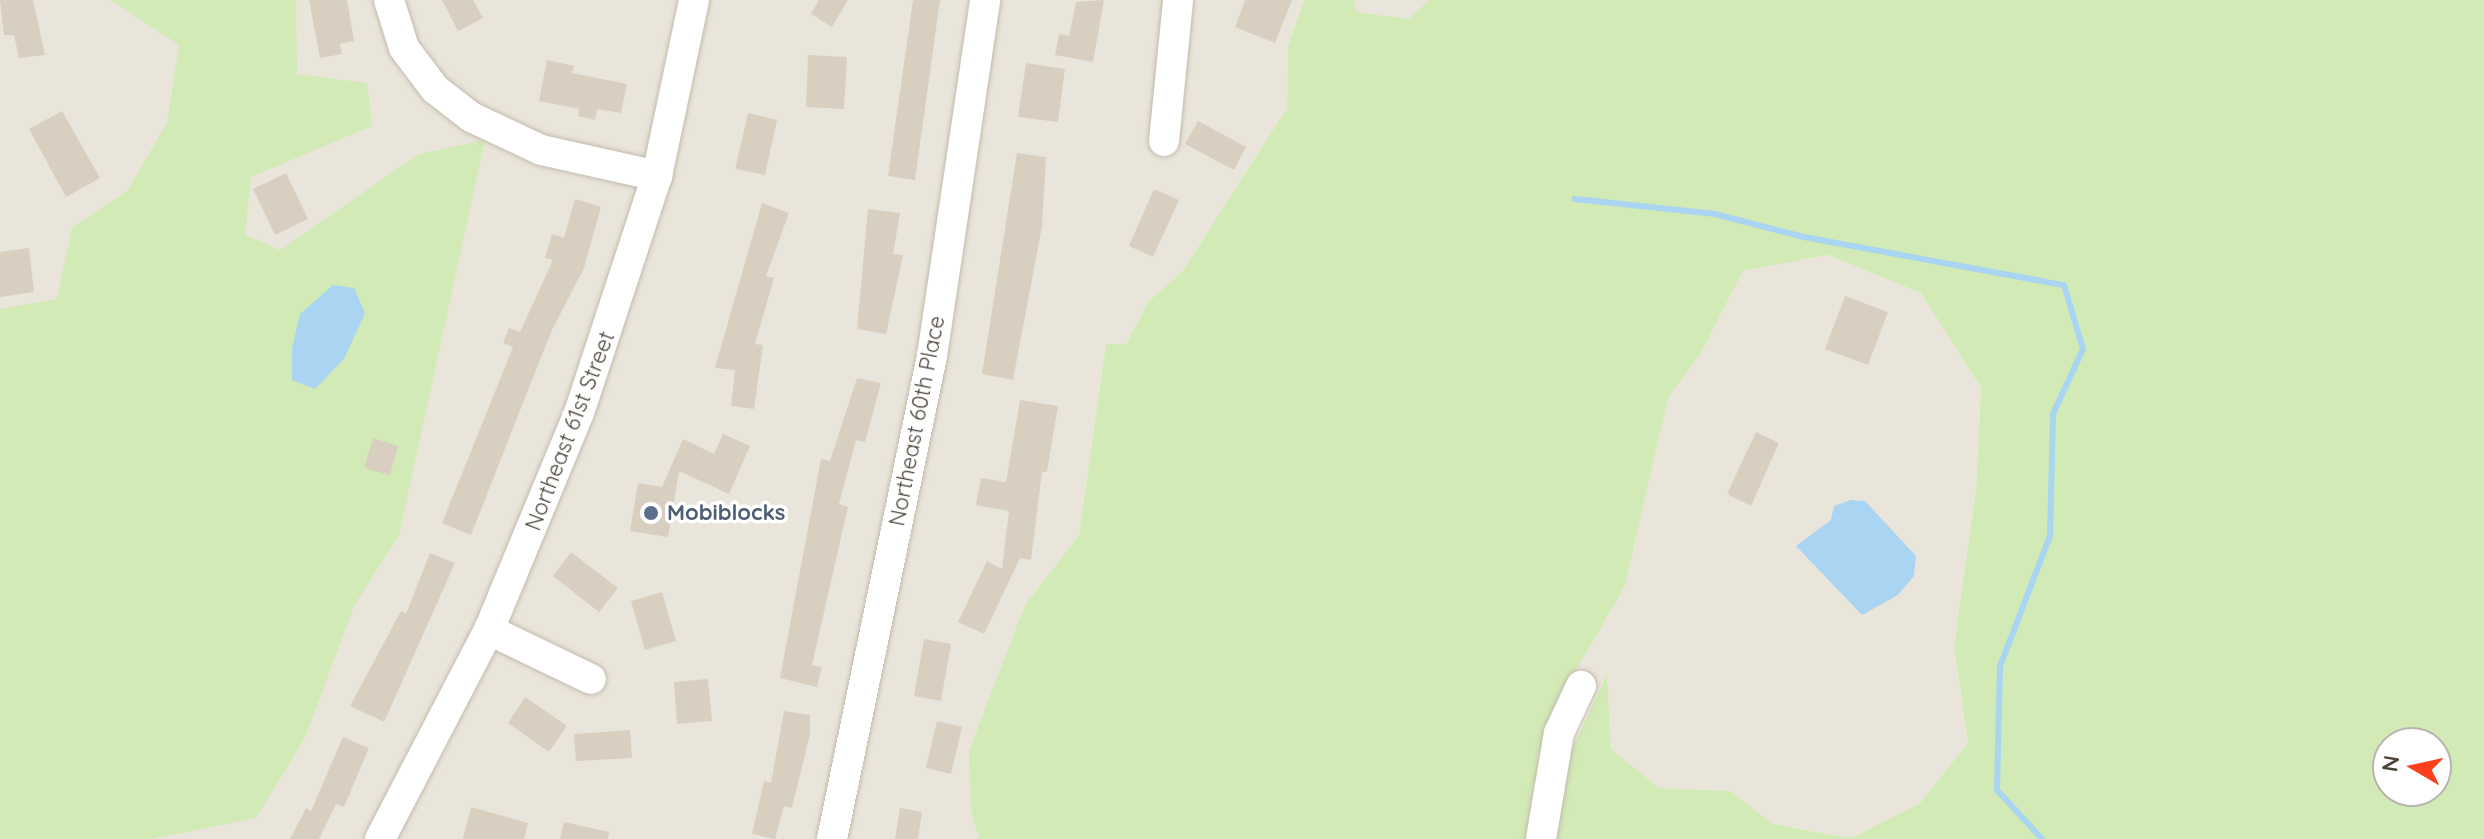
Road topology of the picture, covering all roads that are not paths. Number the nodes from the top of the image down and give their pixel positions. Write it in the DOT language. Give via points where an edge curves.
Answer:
graph roads {
  1 [pos="389,0"];
  2 [pos="694,0"];
  3 [pos="985,0"];
  4 [pos="1178,0"];
  5 [pos="1164,141"];
  6 [pos="657,176"];
  7 [pos="489,630"];
  8 [pos="591,679"];
  9 [pos="1581,686"];
  10 [pos="380,839"];
  11 [pos="832,839"];
  12 [pos="1541,839"];
  1 -- 6 [label="street" via="404,48 435,89 471,117 541,150"];
  2 -- 6 [label="street, Northeast 61st Street"];
  3 -- 11 [label="street, Northeast 60th Place" via="932,356"];
  4 -- 5 [label="street"];
  6 -- 7 [label="street, Northeast 61st Street" via="579,413"];
  7 -- 8 [label="street"];
  7 -- 10 [label="street, Northeast 61st Street"];
  9 -- 12 [label="street" via="1559,733"];
}
